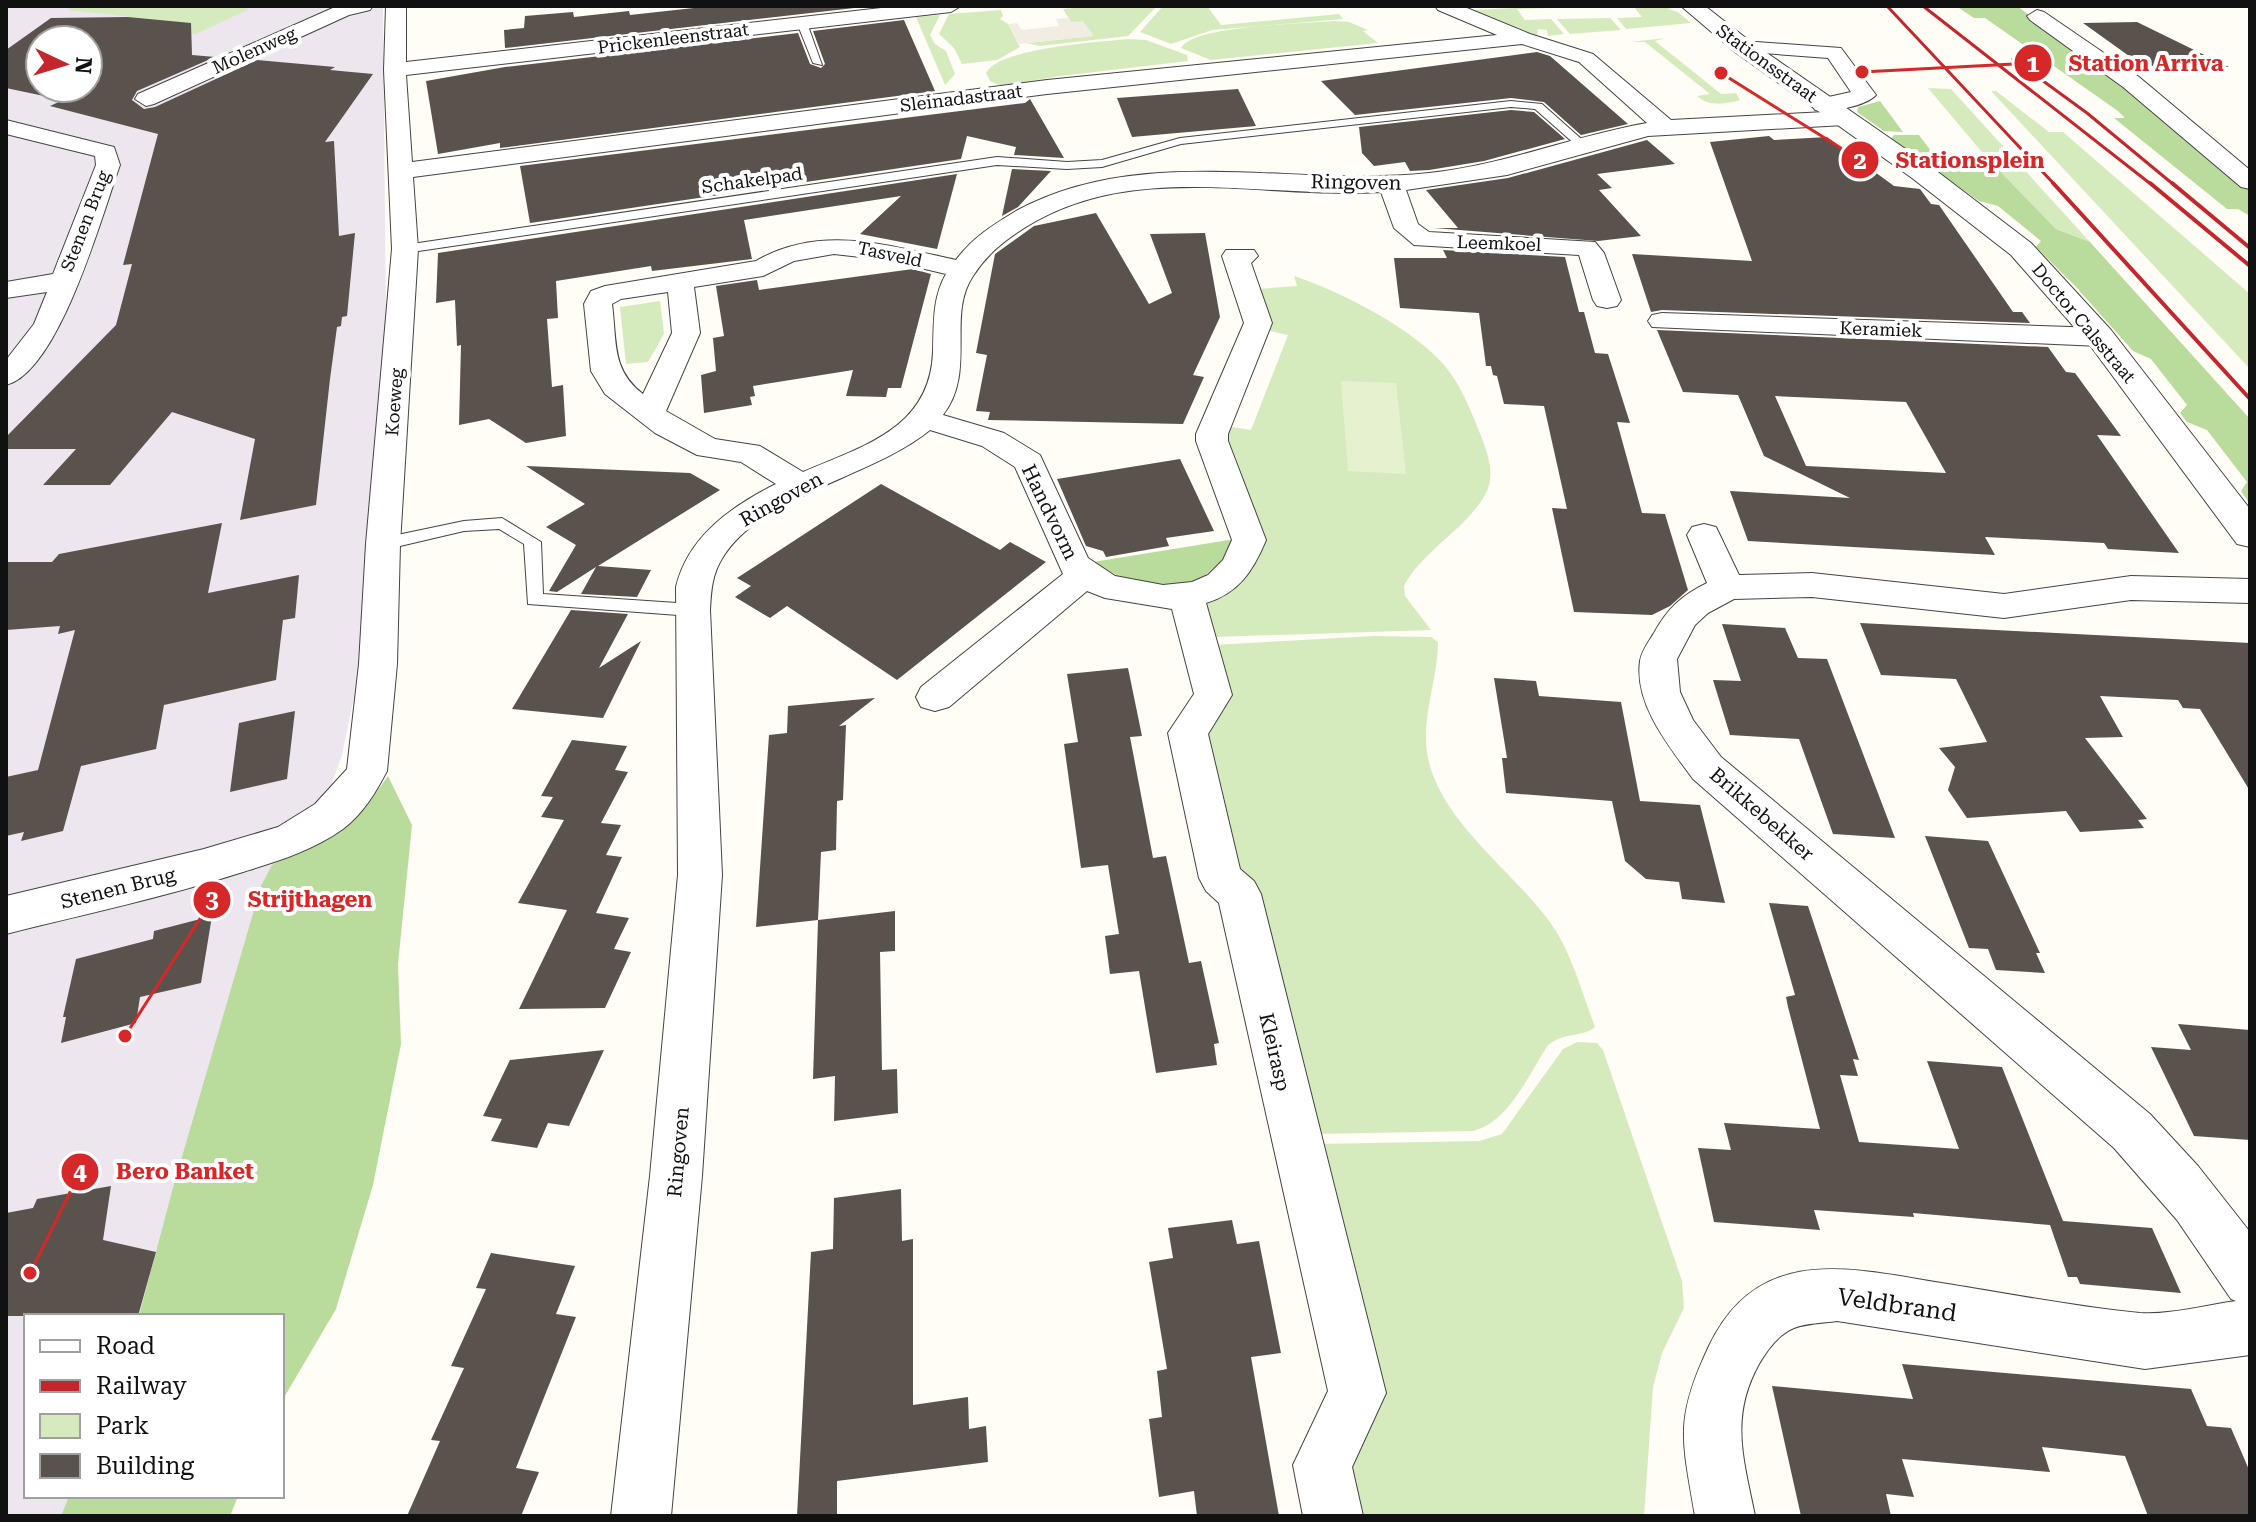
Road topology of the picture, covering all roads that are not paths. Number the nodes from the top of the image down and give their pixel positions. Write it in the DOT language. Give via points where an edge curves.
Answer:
graph roads {
  1 [pos="363,6"];
  2 [pos="396,6"];
  3 [pos="951,6"];
  4 [pos="1445,6"];
  5 [pos="1692,6"];
  6 [pos="2037,16"];
  7 [pos="802,23"];
  8 [pos="1523,38"];
  9 [pos="1743,47"];
  10 [pos="818,63"];
  11 [pos="395,70"];
  12 [pos="146,99"];
  13 [pos="1833,112"];
  14 [pos="6,127"];
  15 [pos="1666,127"];
  16 [pos="1581,144"];
  17 [pos="401,171"];
  18 [pos="1112,174"];
  19 [pos="2250,182"];
  20 [pos="1391,184"];
  21 [pos="405,249"];
  22 [pos="1245,256"];
  23 [pos="963,270"];
  24 [pos="62,281"];
  25 [pos="680,281"];
  26 [pos="6,290"];
  27 [pos="1607,300"];
  28 [pos="1662,321"];
  29 [pos="2100,337"];
  30 [pos="6,376"];
  31 [pos="650,412"];
  32 [pos="924,419"];
  33 [pos="802,486"];
  34 [pos="1704,535"];
  35 [pos="2250,535"];
  36 [pos="383,544"];
  37 [pos="1085,574"];
  38 [pos="1727,588"];
  39 [pos="2250,591"];
  40 [pos="1186,596"];
  41 [pos="692,610"];
  42 [pos="935,697"];
  43 [pos="353,793"];
  44 [pos="6,915"];
  45 [pos="2250,1280"];
  46 [pos="2250,1327"];
  47 [pos="641,1516"];
  48 [pos="1333,1516"];
  49 [pos="1725,1516"];
  1 -- 12 [label="street, Molenweg"];
  2 -- 11 [label="street, Koeweg"];
  3 -- 7 [label="street, Prickenleenstraat"];
  4 -- 8 [label="street"];
  5 -- 9 [label="street, Stationsstraat"];
  6 -- 19 [label="street" via="2131,82"];
  7 -- 10 [label="lane"];
  7 -- 11 [label="street, Prickenleenstraat"];
  8 -- 15 [label="street" via="1586,58"];
  8 -- 17 [label="street, Sleinadastraat" via="1047,87"];
  9 -- 13 [label="street, Stationsstraat"];
  9 -- 13 [label="street, Ringoven" via="1824,49 1837,54 1865,95"];
  11 -- 17 [label="street, Koeweg"];
  13 -- 15 [label="street, Ringoven"];
  13 -- 29 [label="street, Doctor Calsstraat" via="2003,232"];
  14 -- 24 [label="street, Stenen Brug" via="106,152 108,165"];
  15 -- 16 [label="street, Ringoven"];
  16 -- 18 [label="lane, Schakelpad" via="1538,106 1511,104 1180,141 1139,156"];
  16 -- 20 [label="street, Ringoven" via="1481,174"];
  17 -- 21 [label="street, Koeweg"];
  18 -- 20 [label="street, Ringoven"];
  18 -- 21 [label="lane, Schakelpad" via="1036,160 997,161"];
  18 -- 23 [label="street, Ringoven" via="999,232"];
  20 -- 27 [label="street, Leemkoel" via="1407,228 1423,239 1586,248"];
  21 -- 36 [label="street, Koeweg"];
  22 -- 40 [label="street, Handvorm" via="1235,256 1258,323 1212,441 1249,540 1238,566 1220,583"];
  23 -- 25 [label="street, Tasveld" via="844,245 781,254 763,268"];
  23 -- 32 [label="street, Ringoven" via="950,299 944,388"];
  24 -- 26 [label="street"];
  24 -- 30 [label="street, Stenen Brug" via="48,324"];
  25 -- 31 [label="street" via="686,333"];
  25 -- 31 [label="street, Tasveld" via="615,292 599,302 606,371 616,388"];
  28 -- 29 [label="street, Keramiek"];
  29 -- 35 [label="street, Doctor Calsstraat"];
  31 -- 33 [label="street, Tasveld" via="708,448 749,453"];
  32 -- 33 [label="street, Ringoven" via="888,445"];
  32 -- 37 [label="street, Handvorm" via="1015,449 1029,462 1074,565"];
  33 -- 41 [label="street, Ringoven" via="738,521 714,543 694,581"];
  34 -- 38 [label="street"];
  36 -- 41 [label="lane" via="502,523 532,542 534,600"];
  36 -- 43 [label="street, Koeweg" via="372,739 367,771"];
  37 -- 40 [label="street, Handvorm" via="1130,592"];
  37 -- 42 [label="street, Handvorm"];
  38 -- 39 [label="street, Brikkebekker" via="1812,585 2004,606 2131,588"];
  38 -- 45 [label="street, Brikkebekker" via="1681,617 1658,659 1661,692 1677,727 1707,768 2132,1131 2209,1217"];
  40 -- 48 [label="street, Kleirasp" via="1213,695 1188,733 1221,878 1239,894 1357,1393 1322,1465"];
  41 -- 47 [label="street, Ringoven" via="700,875"];
  43 -- 44 [label="street, Stenen Brug" via="330,816 291,840"];
  46 -- 49 [label="street, Veldbrand" via="2145,1341 1837,1294 1801,1296 1755,1320 1739,1341 1716,1395 1712,1444"];
}
